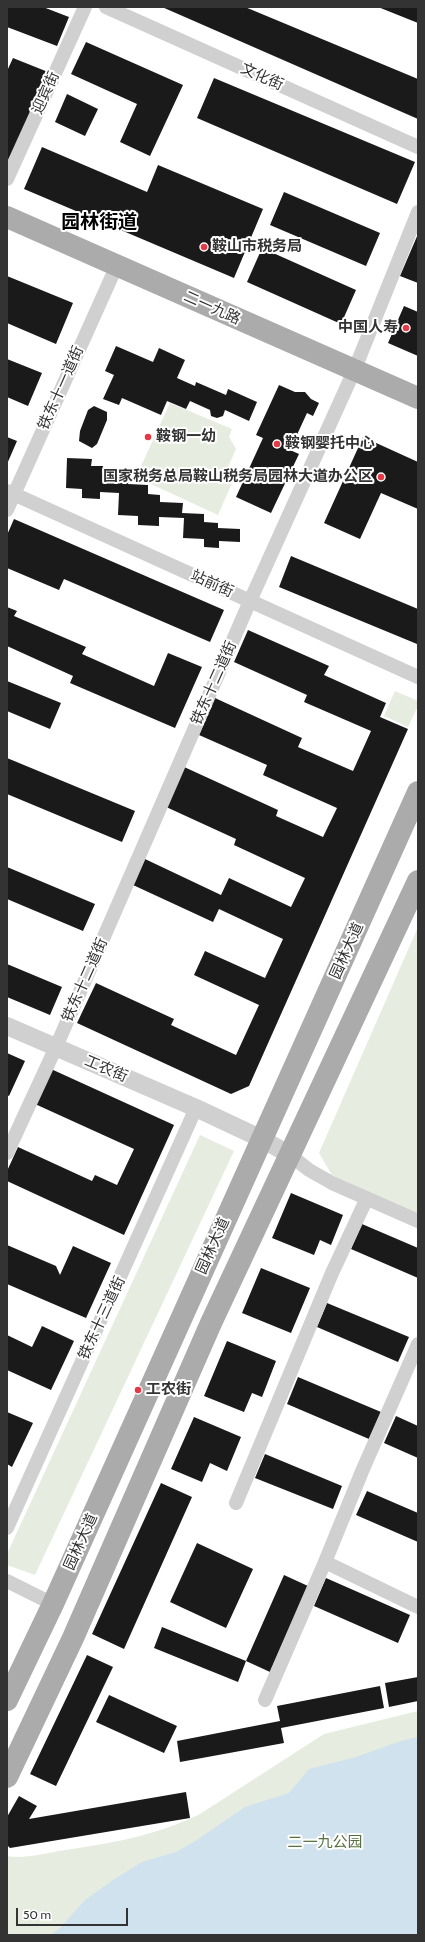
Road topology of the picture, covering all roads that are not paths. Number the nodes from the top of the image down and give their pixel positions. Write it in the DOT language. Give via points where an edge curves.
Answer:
graph roads {
  1 [pos="84,7"];
  2 [pos="106,7"];
  3 [pos="418,147"];
  4 [pos="7,179"];
  5 [pos="418,212"];
  6 [pos="7,217"];
  7 [pos="117,265"];
  8 [pos="354,371"];
  9 [pos="418,398"];
  10 [pos="10,492"];
  11 [pos="7,510"];
  12 [pos="250,601"];
  13 [pos="418,677"];
  14 [pos="418,792"];
  15 [pos="418,881"];
  16 [pos="7,1026"];
  17 [pos="56,1048"];
  18 [pos="196,1108"];
  19 [pos="273,1115"];
  20 [pos="262,1139"];
  21 [pos="7,1153"];
  22 [pos="290,1155"];
  23 [pos="366,1198"];
  24 [pos="418,1221"];
  25 [pos="418,1344"];
  26 [pos="236,1503"];
  27 [pos="7,1528"];
  28 [pos="325,1562"];
  29 [pos="7,1581"];
  30 [pos="53,1604"];
  31 [pos="418,1607"];
  32 [pos="7,1700"];
  33 [pos="265,1700"];
  34 [pos="7,1777"];
  1 -- 4 [label="street, 迎宾街"];
  2 -- 3 [label="street, 文化街"];
  5 -- 8 [label="street, 铁东十二道街"];
  6 -- 7 [label="main road, 二一九路"];
  7 -- 8 [label="main road, 二一九路"];
  7 -- 10 [label="street, 铁东十一道街"];
  8 -- 9 [label="main road, 二一九路"];
  8 -- 12 [label="street, 铁东十二道街"];
  10 -- 11 [label="street, 铁东十一道街"];
  10 -- 12 [label="street, 站前街"];
  12 -- 13 [label="street, 站前街"];
  12 -- 17 [label="street, 铁东十二道街"];
  14 -- 19 [label="main road, 园林大道"];
  15 -- 22 [label="main road"];
  16 -- 17 [label="street, 工农街"];
  17 -- 18 [label="street, 工农街"];
  17 -- 21 [label="street, 铁东十二道街"];
  18 -- 20 [label="street, 工农街"];
  18 -- 27 [label="street, 铁东十三道街"];
  19 -- 20 [label="main road, 园林大道"];
  19 -- 22 [label="street" via="273,1135"];
  20 -- 22 [label="street, 工农街"];
  20 -- 30 [label="main road, 园林大道"];
  22 -- 23 [label="street, 工农街" via="315,1173"];
  22 -- 34 [label="main road" via="211,1323 73,1638"];
  23 -- 24 [label="street, 工农街"];
  23 -- 26 [label="street"];
  25 -- 28 [label="street"];
  28 -- 31 [label="street"];
  28 -- 33 [label="street"];
  29 -- 30 [label="street"];
  30 -- 32 [label="main road, 园林大道"];
}
